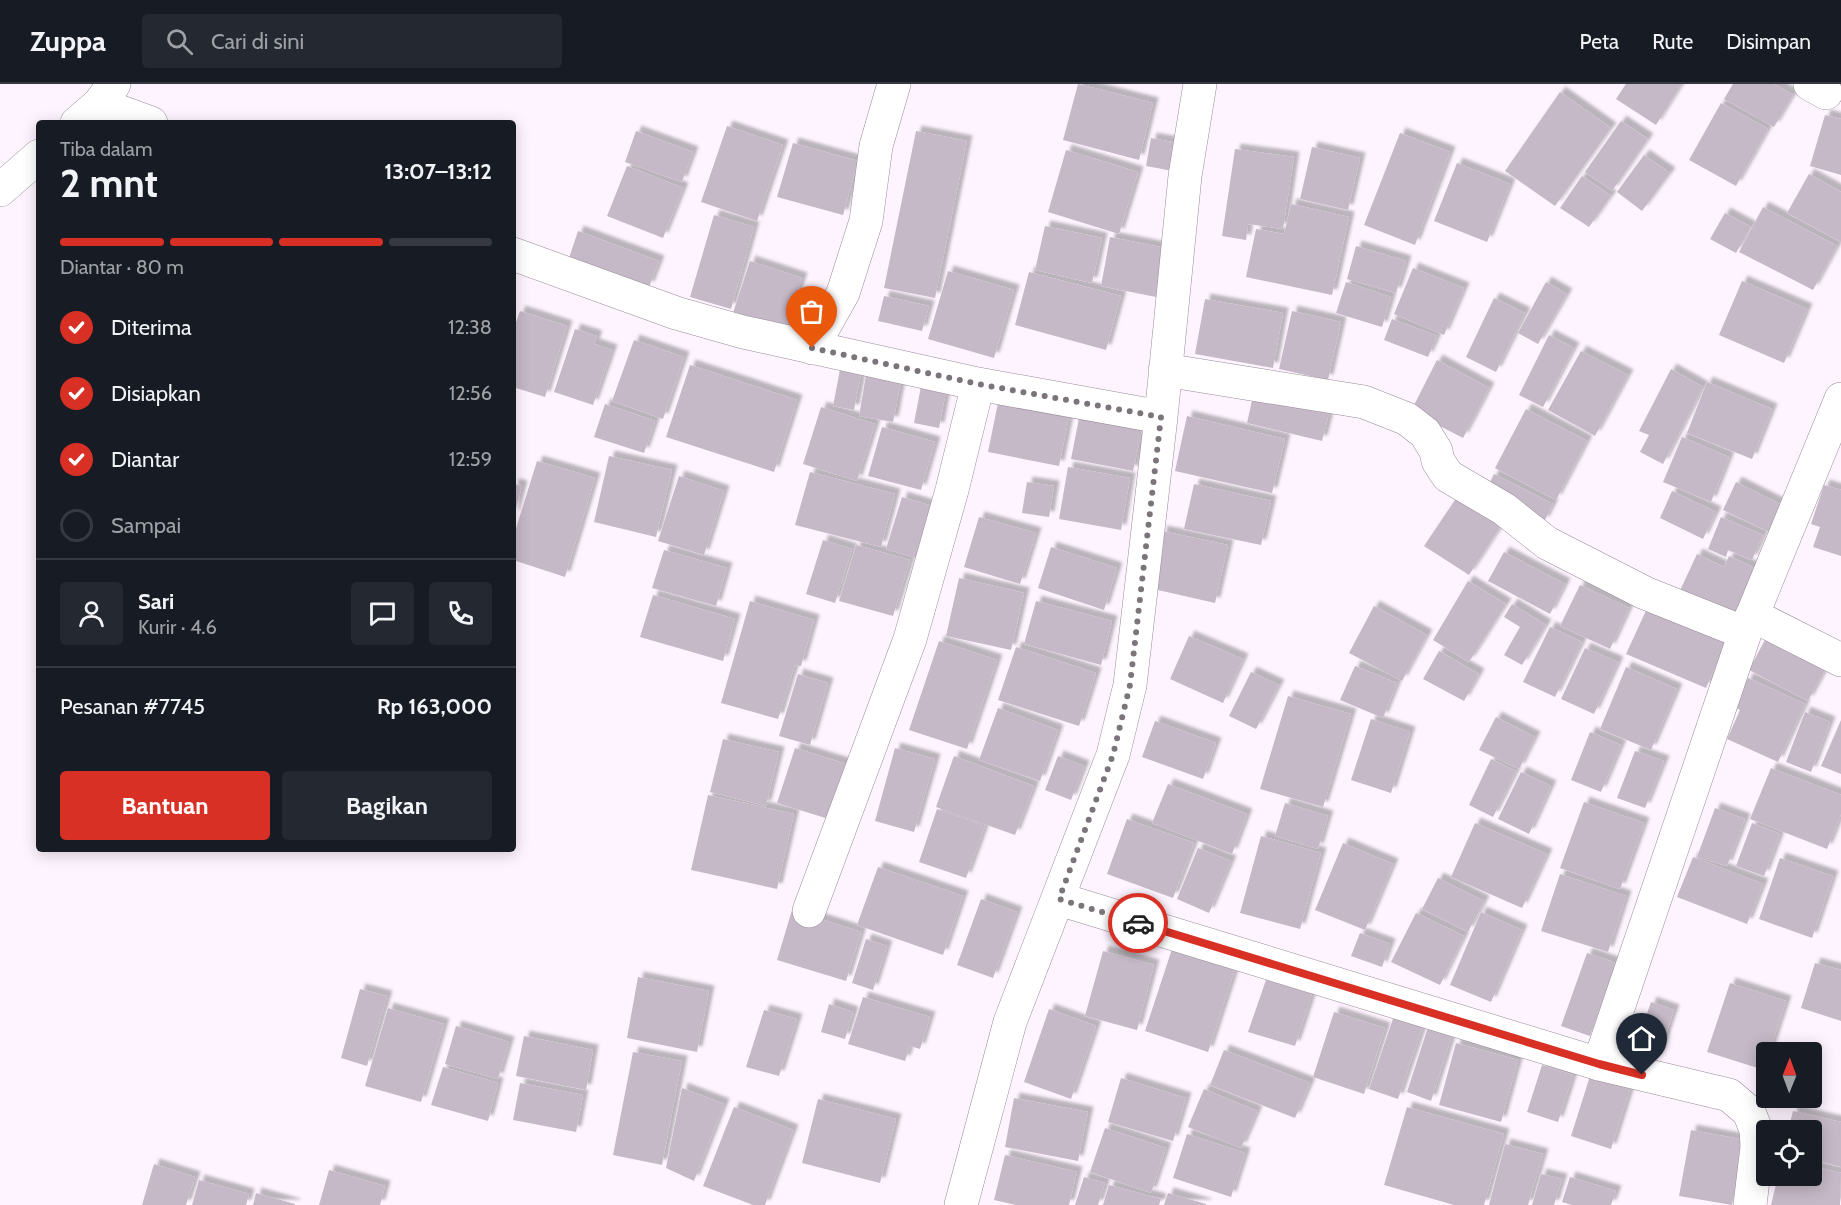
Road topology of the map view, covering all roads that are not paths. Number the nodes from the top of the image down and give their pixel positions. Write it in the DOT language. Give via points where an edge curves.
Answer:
graph roads {
  1 [pos="894,84"];
  2 [pos="1200,84"];
  3 [pos="96,104"];
  4 [pos="142,120"];
  5 [pos="36,159"];
  6 [pos="0,190"];
  7 [pos="516,255"];
  8 [pos="812,348"];
  9 [pos="1165,370"];
  10 [pos="978,384"];
  11 [pos="1841,399"];
  12 [pos="1161,417"];
  13 [pos="1749,624"];
  14 [pos="1841,660"];
  15 [pos="1059,899"];
  16 [pos="808,911"];
  17 [pos="1599,1064"];
  18 [pos="961,1205"];
  19 [pos="1750,1205"];
  1 -- 8 [label="street" via="876,146 866,221 843,293"];
  2 -- 9 [label="street" via="1185,176"];
  3 -- 4 [label="street"];
  5 -- 6 [label="street"];
  7 -- 8 [label="street" via="676,314"];
  8 -- 10 [label="street"];
  9 -- 12 [label="street"];
  9 -- 13 [label="street" via="1364,402 1407,419 1425,433 1448,476 1504,508 1547,543 1645,593"];
  10 -- 12 [label="street"];
  10 -- 16 [label="street" via="910,639"];
  11 -- 13 [label="street"];
  12 -- 15 [label="street" via="1130,685 1113,755"];
  13 -- 14 [label="street"];
  13 -- 17 [label="street"];
  15 -- 17 [label="street"];
  15 -- 18 [label="street" via="1010,1022"];
  17 -- 19 [label="street" via="1729,1095 1749,1112 1757,1147"];
}
